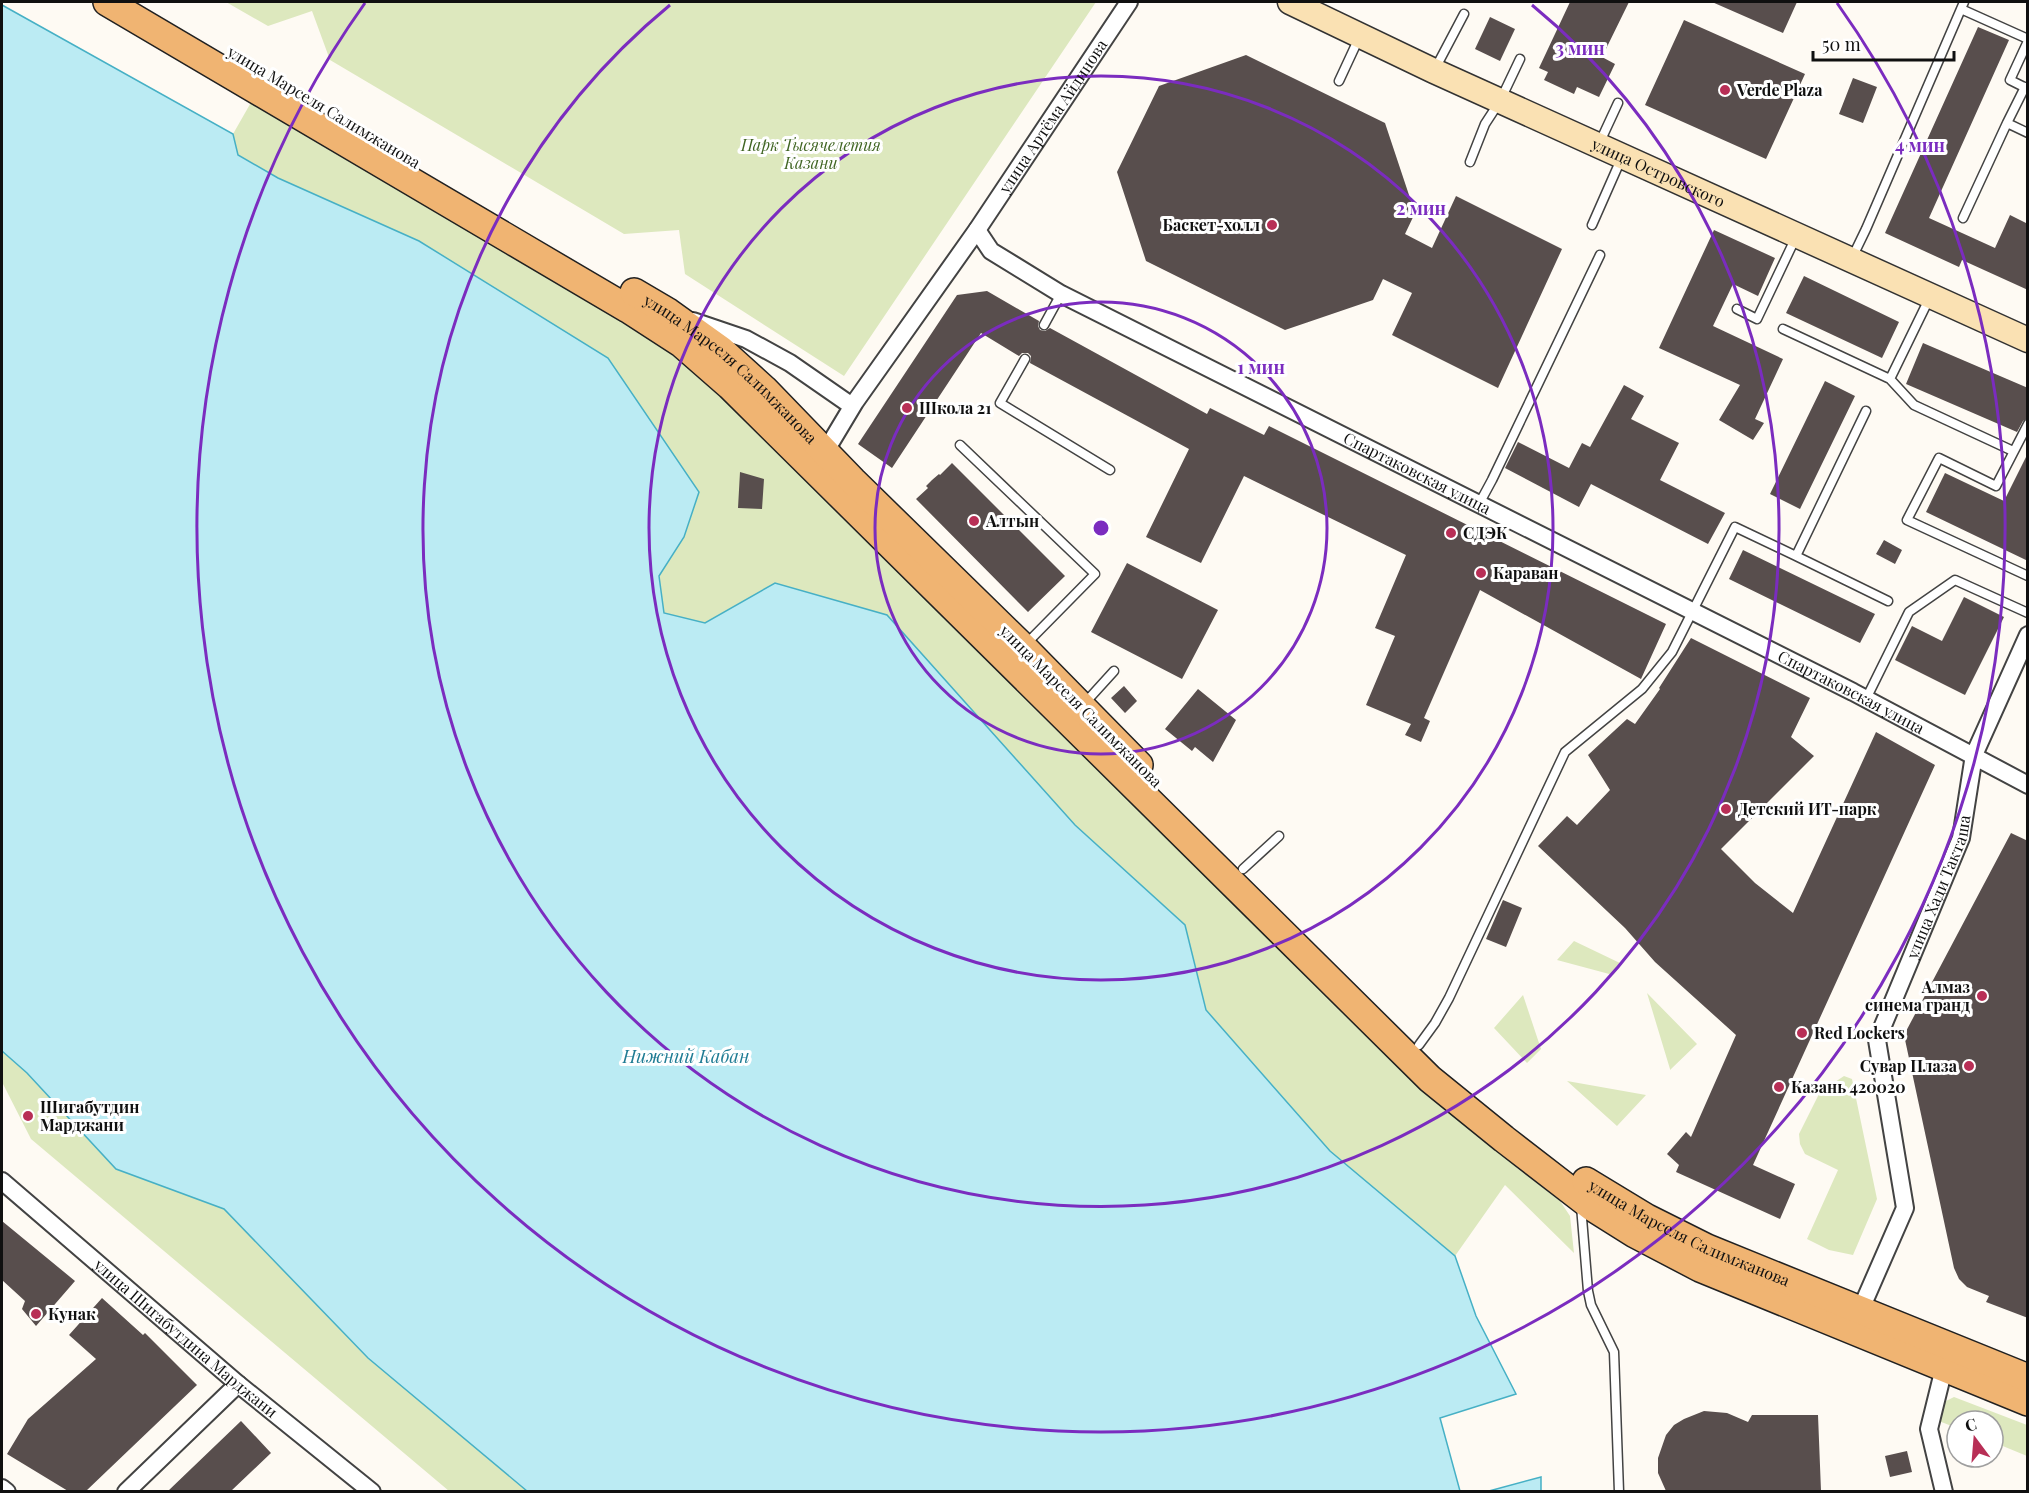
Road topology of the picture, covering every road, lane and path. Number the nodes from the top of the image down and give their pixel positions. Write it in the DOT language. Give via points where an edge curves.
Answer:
graph roads {
  1 [pos="107,2"];
  2 [pos="146,2"];
  3 [pos="1129,2"];
  4 [pos="1290,2"];
  5 [pos="1962,5"];
  6 [pos="1464,14"];
  7 [pos="1360,35"];
  8 [pos="2028,40"];
  9 [pos="1520,59"];
  10 [pos="1434,71"];
  11 [pos="1339,81"];
  12 [pos="2026,88"];
  13 [pos="1500,101"];
  14 [pos="1618,103"];
  15 [pos="2007,123"];
  16 [pos="2028,133"];
  17 [pos="1598,146"];
  18 [pos="1622,157"];
  19 [pos="1470,162"];
  20 [pos="1963,218"];
  21 [pos="1592,225"];
  22 [pos="977,230"];
  23 [pos="1796,236"];
  24 [pos="1600,255"];
  25 [pos="1850,261"];
  26 [pos="1062,294"];
  27 [pos="1930,297"];
  28 [pos="1737,309"];
  29 [pos="668,312"];
  30 [pos="1044,325"];
  31 [pos="1783,329"];
  32 [pos="2028,340"];
  33 [pos="1025,359"];
  34 [pos="1890,380"];
  35 [pos="852,406"];
  36 [pos="1866,411"];
  37 [pos="2028,424"];
  38 [pos="960,445"];
  39 [pos="2013,451"];
  40 [pos="825,452"];
  41 [pos="1110,470"];
  42 [pos="1479,504"];
  43 [pos="1796,556"];
  44 [pos="2028,576"];
  45 [pos="1888,600"];
  46 [pos="1694,612"];
  47 [pos="2028,613"];
  48 [pos="2028,635"];
  49 [pos="1023,647"];
  50 [pos="1114,671"];
  51 [pos="1866,699"];
  52 [pos="1082,706"];
  53 [pos="1974,755"];
  54 [pos="2028,785"];
  55 [pos="1279,836"];
  56 [pos="1243,869"];
  57 [pos="1419,1044"];
  58 [pos="2,1181"];
  59 [pos="1580,1197"];
  60 [pos="1860,1311"];
  61 [pos="1944,1368"];
  62 [pos="2028,1378"];
  63 [pos="238,1384"];
  64 [pos="2028,1402"];
  65 [pos="2,1488"];
  66 [pos="7,1491"];
  67 [pos="126,1491"];
  68 [pos="372,1491"];
  69 [pos="1619,1491"];
  70 [pos="1944,1491"];
  1 -- 59 [label="main road" via="682,344 730,386 1430,1079"];
  2 -- 29 [label="main road, улица Марселя Салимжанова"];
  3 -- 22 [label="street, улица Артёма Айдинова"];
  4 -- 7 [label="street, улица Островского"];
  5 -- 8 [label="lane"];
  5 -- 25 [label="lane"];
  6 -- 10 [label="lane"];
  7 -- 10 [label="street, улица Островского"];
  7 -- 11 [label="lane"];
  8 -- 12 [label="lane" via="2010,80"];
  9 -- 13 [label="lane"];
  10 -- 13 [label="street, улица Островского"];
  12 -- 15 [label="lane"];
  13 -- 17 [label="street, улица Островского"];
  13 -- 19 [label="lane" via="1485,124"];
  14 -- 17 [label="lane"];
  15 -- 16 [label="lane"];
  15 -- 20 [label="lane"];
  17 -- 18 [label="street, улица Островского"];
  18 -- 21 [label="lane"];
  18 -- 23 [label="street, улица Островского"];
  22 -- 26 [label="street, Спартаковская улица" via="991,251"];
  22 -- 35 [label="street, улица Артёма Айдинова"];
  23 -- 25 [label="street, улица Островского"];
  23 -- 28 [label="lane" via="1757,319"];
  24 -- 42 [label="lane"];
  25 -- 27 [label="street, улица Островского"];
  26 -- 30 [label="lane"];
  26 -- 42 [label="street, Спартаковская улица"];
  27 -- 32 [label="street, улица Островского"];
  27 -- 34 [label="lane"];
  29 -- 35 [label="street" via="746,339 790,363"];
  29 -- 40 [label="main road, улица Марселя Салимжанова" via="721,350"];
  31 -- 34 [label="lane"];
  33 -- 41 [label="lane" via="1000,403"];
  34 -- 39 [label="lane" via="1914,405"];
  35 -- 40 [label="street, улица Артёма Айдинова"];
  36 -- 43 [label="lane"];
  37 -- 39 [label="lane"];
  38 -- 49 [label="lane" via="1095,574"];
  39 -- 44 [label="lane" via="1996,486 1939,458 1906,520"];
  40 -- 49 [label="main road, улица Марселя Салимжанова"];
  42 -- 46 [label="street, Спартаковская улица"];
  43 -- 45 [label="lane"];
  43 -- 46 [label="lane" via="1735,527"];
  46 -- 51 [label="street, Спартаковская улица"];
  46 -- 57 [label="lane" via="1672,652 1642,689 1565,752 1449,998"];
  47 -- 51 [label="lane" via="1955,580 1909,612"];
  48 -- 53 [label="street, улица Хади Такташа"];
  49 -- 52 [label="main road, улица Марселя Салимжанова"];
  50 -- 52 [label="lane"];
  51 -- 53 [label="street, Спартаковская улица"];
  52 -- 56 [label="main road, улица Марселя Салимжанова"];
  53 -- 54 [label="street, Спартаковская улица"];
  53 -- 60 [label="street, улица Хади Такташа" via="1961,838 1877,1040 1905,1208"];
  55 -- 56 [label="lane"];
  56 -- 57 [label="main road, улица Марселя Салимжанова"];
  57 -- 60 [label="main road, улица Марселя Салимжанова" via="1485,1103 1594,1187 1707,1248"];
  58 -- 63 [label="street, улица Шигабутдина Марджани"];
  59 -- 61 [label="main road" via="1635,1234 1700,1268"];
  59 -- 69 [label="lane" via="1591,1305 1614,1352"];
  60 -- 62 [label="main road, улица Марселя Салимжанова"];
  61 -- 64 [label="main road"];
  61 -- 70 [label="street" via="1929,1429"];
  63 -- 67 [label="street"];
  63 -- 68 [label="street, улица Шигабутдина Марджани"];
  65 -- 66 [label="street"];
}
